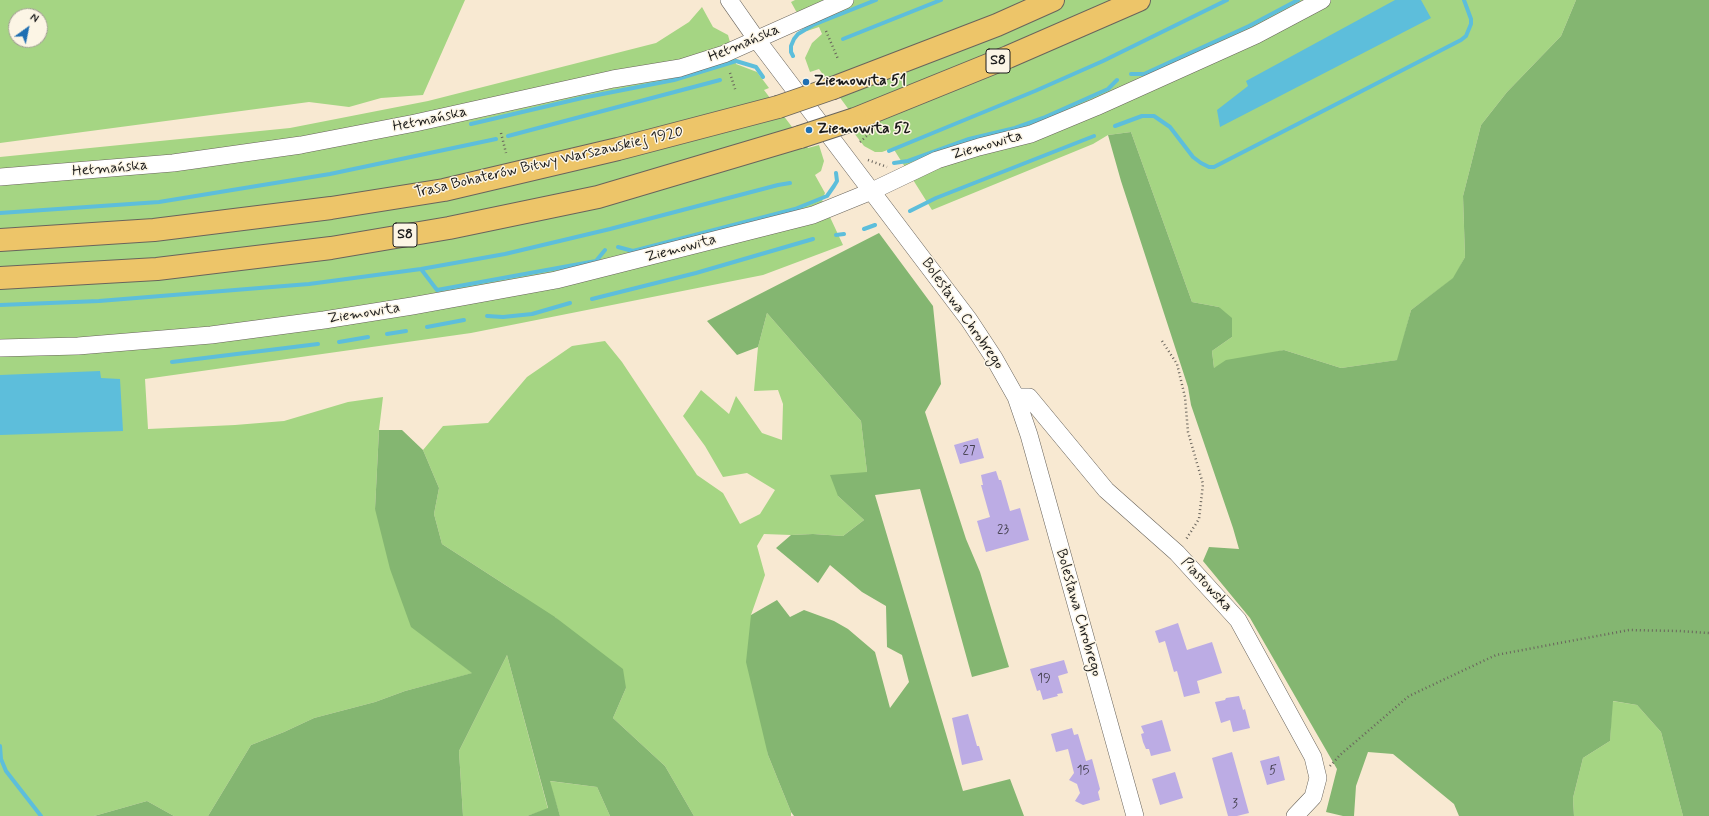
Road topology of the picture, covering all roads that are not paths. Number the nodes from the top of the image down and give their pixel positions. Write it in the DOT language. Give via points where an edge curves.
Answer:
graph roads {
  1 [pos="729,0"];
  2 [pos="845,0"];
  3 [pos="1053,0"];
  4 [pos="1139,0"];
  5 [pos="1322,0"];
  6 [pos="757,40"];
  7 [pos="0,177"];
  8 [pos="872,191"];
  9 [pos="0,240"];
  10 [pos="0,278"];
  11 [pos="0,348"];
  12 [pos="1016,397"];
  13 [pos="1135,816"];
  14 [pos="1295,816"];
  1 -- 6 [label="street, Bolesława Chrobrego"];
  2 -- 6 [label="street, Hetmańska"];
  3 -- 9 [label="highway, Trasa Bohaterów Bitwy Warszawskiej 1920 / S8, bridge" via="997,25 778,107 618,149 444,190 331,208 154,230"];
  4 -- 10 [label="highway, S8, bridge" via="856,119 598,197 450,228 331,248 157,269"];
  5 -- 8 [label="street, Ziemowita" via="1256,35 1096,107 1030,134 937,160"];
  6 -- 7 [label="street, Hetmańska" via="680,68 613,79 352,136 174,163"];
  6 -- 8 [label="street, Bolesława Chrobrego"];
  8 -- 11 [label="street, Ziemowita" via="813,215 640,260 556,280 426,304 211,335 78,346"];
  8 -- 12 [label="street, Bolesława Chrobrego" via="969,320"];
  12 -- 13 [label="street, Bolesława Chrobrego"];
  12 -- 14 [label="street, Piastowska" via="1029,397 1106,490 1177,553 1238,620 1313,757 1318,778 1313,797"];
}
